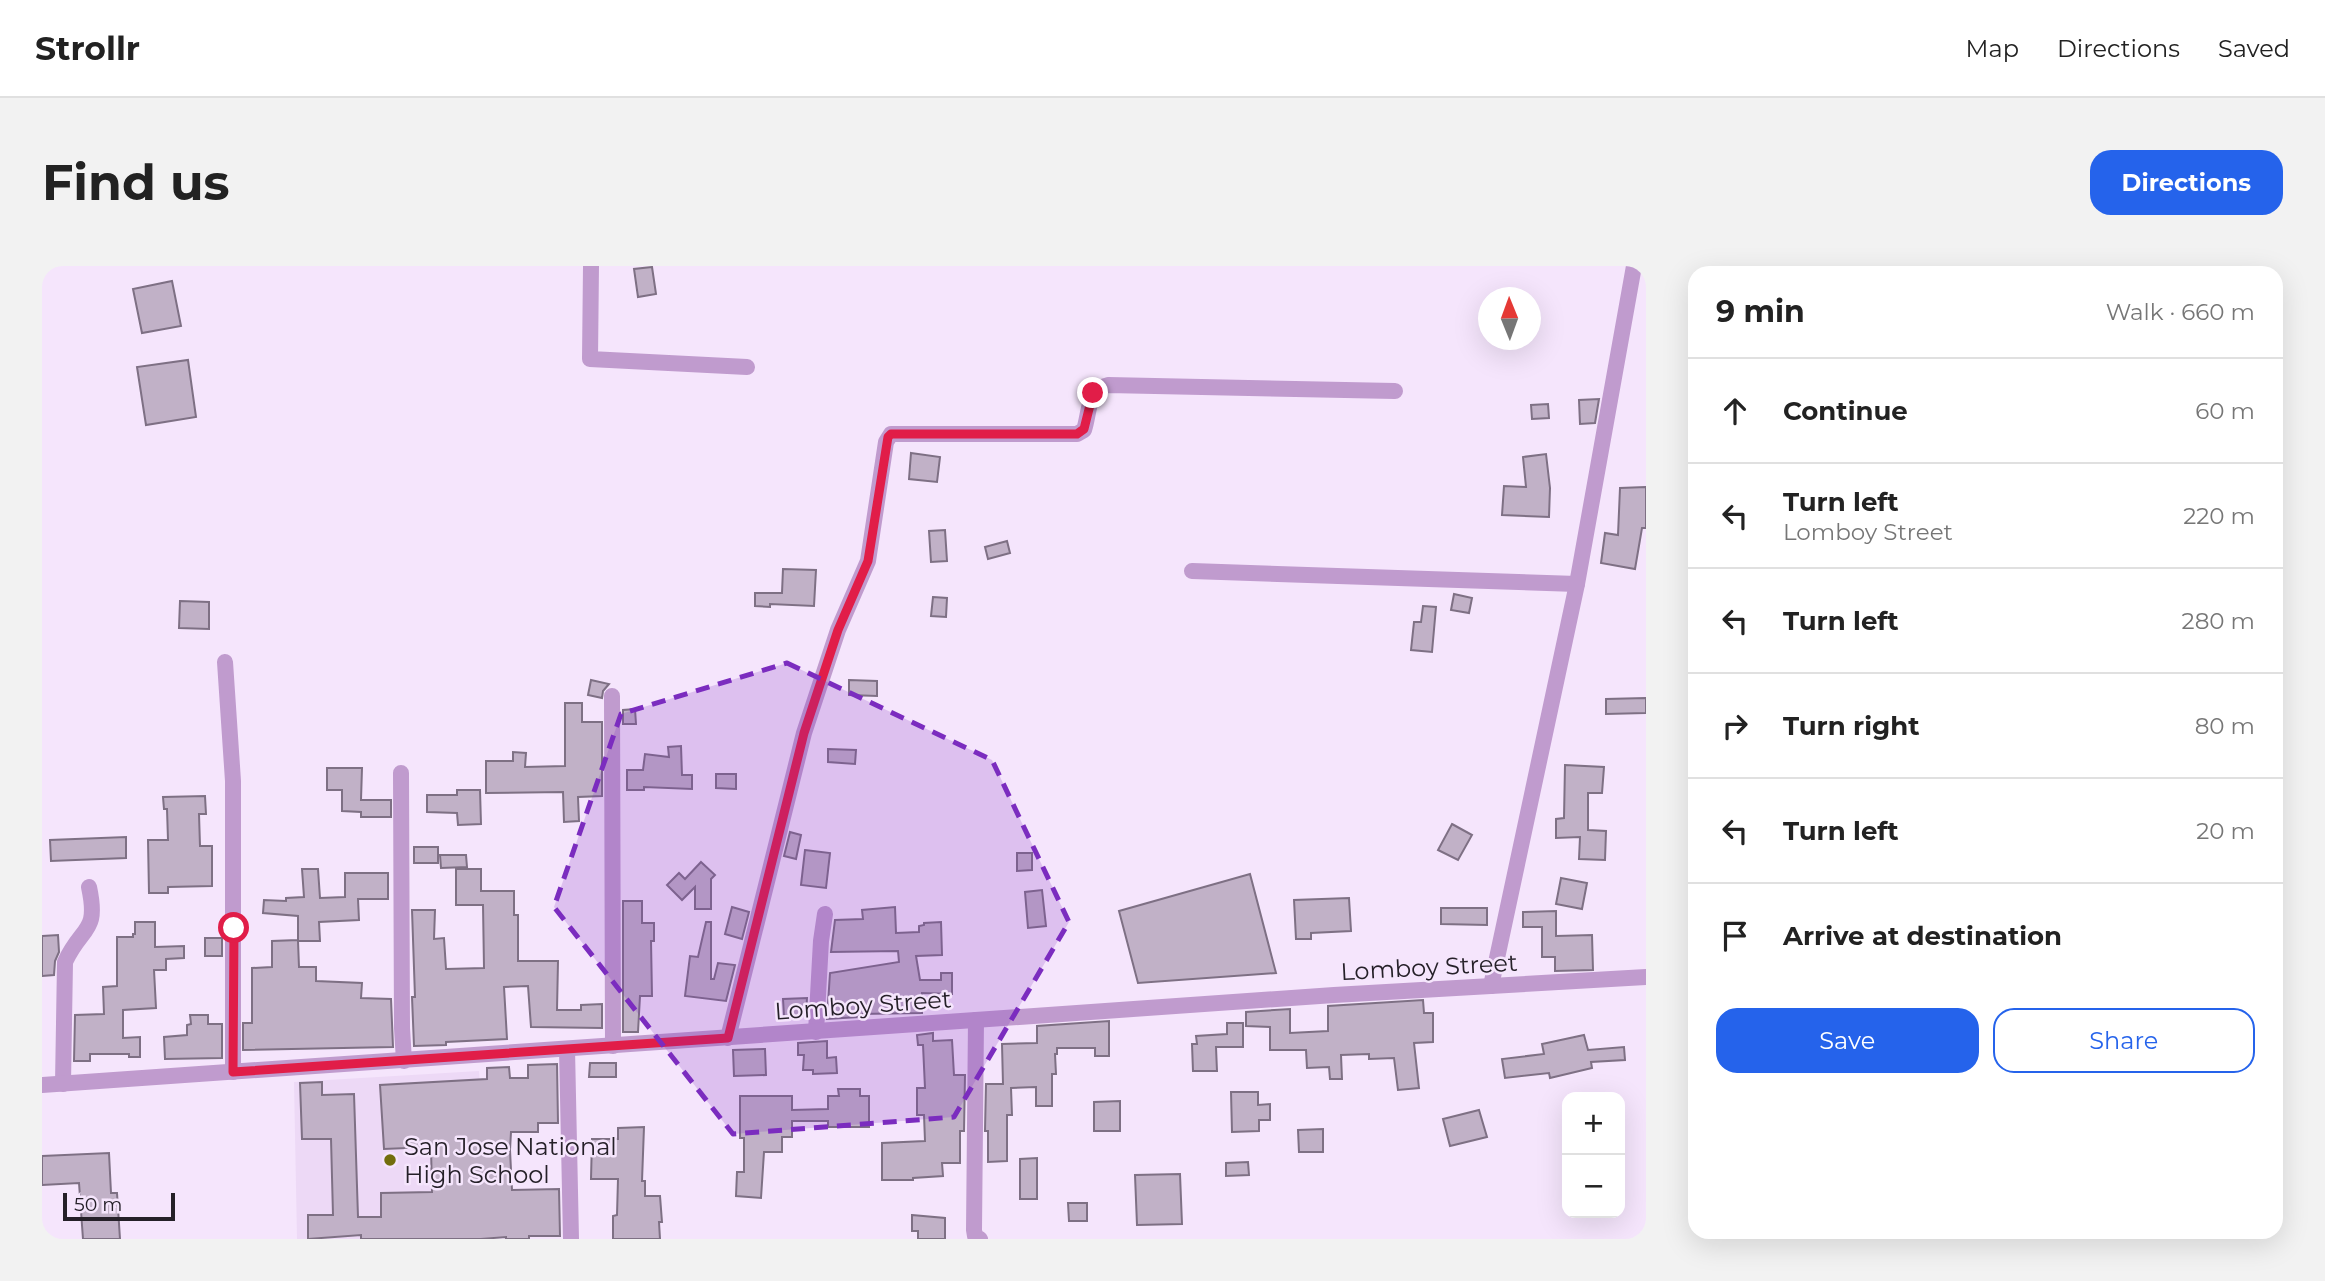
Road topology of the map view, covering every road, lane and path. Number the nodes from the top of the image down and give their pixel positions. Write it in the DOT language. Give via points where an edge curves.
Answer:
graph roads {
  1 [pos="591,266"];
  2 [pos="1634,266"];
  3 [pos="747,367"];
  4 [pos="1395,391"];
  5 [pos="1192,571"];
  6 [pos="1577,584"];
  7 [pos="225,662"];
  8 [pos="612,696"];
  9 [pos="401,773"];
  10 [pos="89,887"];
  11 [pos="825,914"];
  12 [pos="1646,977"];
  13 [pos="1490,986"];
  14 [pos="976,1020"];
  15 [pos="816,1032"];
  16 [pos="728,1038"];
  17 [pos="613,1046"];
  18 [pos="567,1049"];
  19 [pos="404,1061"];
  20 [pos="233,1072"];
  21 [pos="63,1083"];
  22 [pos="42,1085"];
  23 [pos="571,1239"];
  24 [pos="980,1239"];
  1 -- 3 [label="street" via="590,359"];
  2 -- 6 [label="street"];
  4 -- 16 [label="street" via="1108,385 1093,393 1084,429 1077,434 891,434 868,561 838,630 804,733"];
  5 -- 6 [label="street"];
  6 -- 13 [label="street"];
  7 -- 20 [label="street" via="233,781"];
  8 -- 17 [label="street"];
  9 -- 19 [label="street"];
  10 -- 21 [label="street" via="94,909 91,924 65,962"];
  11 -- 15 [label="street"];
  12 -- 13 [label="street, Lomboy Street"];
  13 -- 14 [label="street, Lomboy Street"];
  14 -- 15 [label="street, Lomboy Street"];
  14 -- 24 [label="street" via="974,1230"];
  15 -- 16 [label="street, Lomboy Street"];
  16 -- 17 [label="street, Lomboy Street"];
  17 -- 18 [label="street, Lomboy Street"];
  18 -- 19 [label="street, Lomboy Street"];
  18 -- 23 [label="street"];
  19 -- 20 [label="street, Lomboy Street"];
  20 -- 21 [label="street, Lomboy Street"];
  21 -- 22 [label="street, Lomboy Street"];
}
